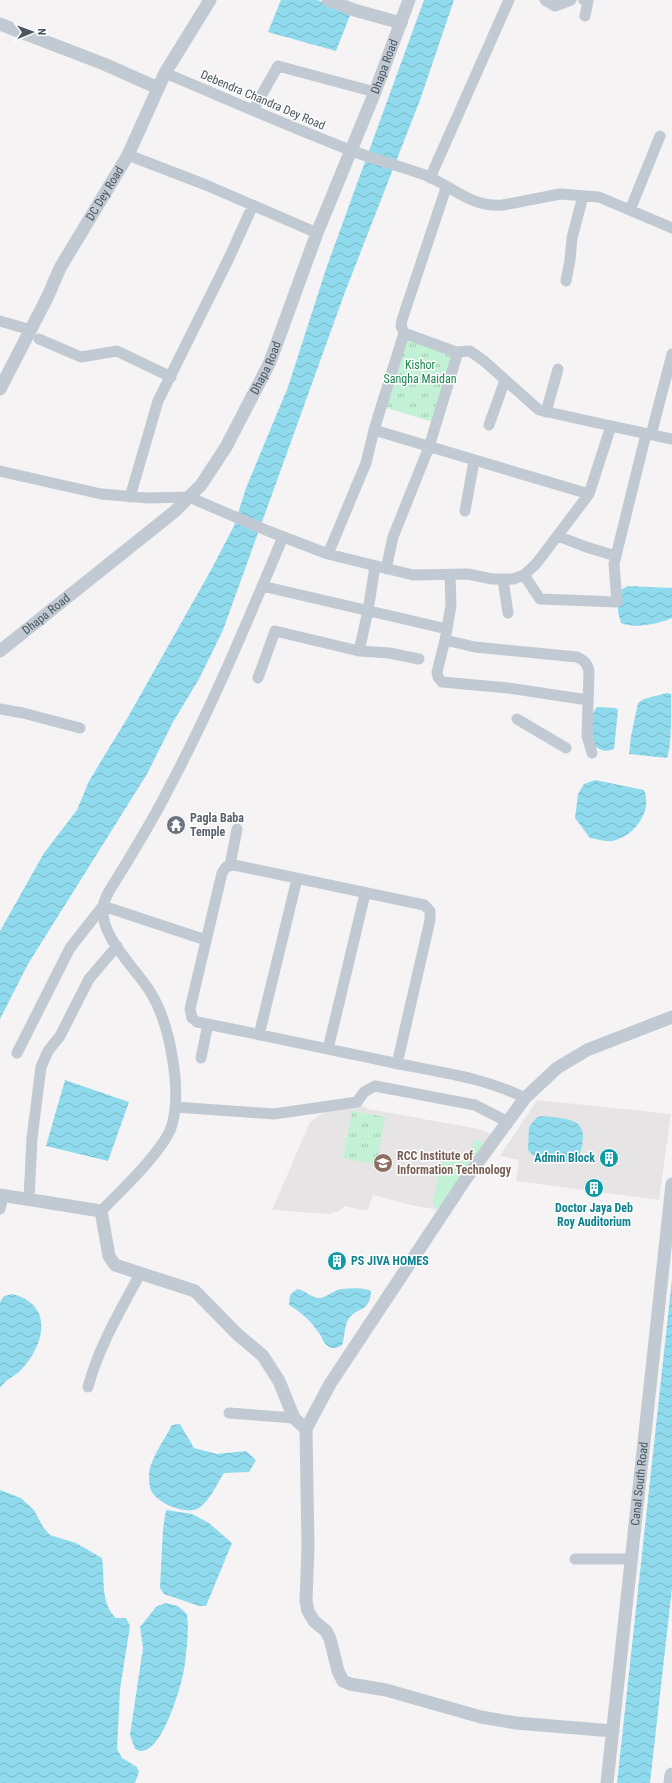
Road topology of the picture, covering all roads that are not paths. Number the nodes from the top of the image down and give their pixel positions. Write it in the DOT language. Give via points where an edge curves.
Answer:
graph roads {
  1 [pos="210,0"];
  2 [pos="328,0"];
  3 [pos="409,0"];
  4 [pos="509,0"];
  5 [pos="545,0"];
  6 [pos="571,0"];
  7 [pos="584,0"];
  8 [pos="585,16"];
  9 [pos="401,22"];
  10 [pos="0,24"];
  11 [pos="165,73"];
  12 [pos="158,88"];
  13 [pos="375,92"];
  14 [pos="253,110"];
  15 [pos="660,136"];
  16 [pos="351,151"];
  17 [pos="128,155"];
  18 [pos="427,177"];
  19 [pos="446,188"];
  20 [pos="583,196"];
  21 [pos="253,205"];
  22 [pos="630,210"];
  23 [pos="672,228"];
  24 [pos="317,233"];
  25 [pos="566,281"];
  26 [pos="0,321"];
  27 [pos="404,332"];
  28 [pos="35,334"];
  29 [pos="458,352"];
  30 [pos="672,354"];
  31 [pos="558,368"];
  32 [pos="171,376"];
  33 [pos="505,380"];
  34 [pos="0,389"];
  35 [pos="546,412"];
  36 [pos="489,425"];
  37 [pos="612,426"];
  38 [pos="374,430"];
  39 [pos="648,434"];
  40 [pos="672,439"];
  41 [pos="429,447"];
  42 [pos="474,461"];
  43 [pos="0,472"];
  44 [pos="589,494"];
  45 [pos="130,497"];
  46 [pos="189,497"];
  47 [pos="465,511"];
  48 [pos="558,536"];
  49 [pos="283,537"];
  50 [pos="328,554"];
  51 [pos="616,556"];
  52 [pos="380,567"];
  53 [pos="450,575"];
  54 [pos="524,575"];
  55 [pos="503,580"];
  56 [pos="262,586"];
  57 [pos="368,611"];
  58 [pos="508,613"];
  59 [pos="447,629"];
  60 [pos="445,640"];
  61 [pos="359,650"];
  62 [pos="0,651"];
  63 [pos="419,659"];
  64 [pos="258,678"];
  65 [pos="588,700"];
  66 [pos="0,709"];
  67 [pos="517,719"];
  68 [pos="80,728"];
  69 [pos="566,748"];
  70 [pos="592,753"];
  71 [pos="237,829"];
  72 [pos="230,865"];
  73 [pos="296,879"];
  74 [pos="365,894"];
  75 [pos="103,906"];
  76 [pos="206,940"];
  77 [pos="117,946"];
  78 [pos="672,1017"];
  79 [pos="208,1024"];
  80 [pos="259,1035"];
  81 [pos="328,1049"];
  82 [pos="17,1053"];
  83 [pos="202,1058"];
  84 [pos="397,1064"];
  85 [pos="525,1098"];
  86 [pos="175,1107"];
  87 [pos="508,1122"];
  88 [pos="672,1184"];
  89 [pos="2,1195"];
  90 [pos="29,1199"];
  91 [pos="0,1209"];
  92 [pos="102,1211"];
  93 [pos="140,1274"];
  94 [pos="88,1387"];
  95 [pos="229,1413"];
  96 [pos="294,1418"];
  97 [pos="306,1429"];
  98 [pos="575,1559"];
  99 [pos="631,1559"];
  100 [pos="613,1731"];
  101 [pos="672,1775"];
  102 [pos="607,1783"];
  103 [pos="671,1783"];
  1 -- 11 [label="street, DC Dey Road"];
  2 -- 9 [label="street" via="354,10"];
  3 -- 9 [label="street, Dhapa Road"];
  4 -- 18 [label="street"];
  5 -- 6 [label="street" via="555,6"];
  7 -- 8 [label="street" via="588,1"];
  9 -- 13 [label="street, Dhapa Road"];
  10 -- 12 [label="street"];
  11 -- 12 [label="street, DC Dey Road"];
  11 -- 14 [label="street, Debendra Chandra Dey Road"];
  12 -- 17 [label="street, DC Dey Road"];
  13 -- 14 [label="street" via="278,66"];
  13 -- 16 [label="street, Dhapa Road"];
  14 -- 16 [label="street, Debendra Chandra Dey Road"];
  15 -- 22 [label="street"];
  16 -- 18 [label="street, Debendra Chandra Dey Road"];
  16 -- 24 [label="street, Dhapa Road"];
  17 -- 21 [label="street"];
  17 -- 28 [label="street, DC Dey Road" via="60,268"];
  18 -- 19 [label="street, Debendra Chandra Dey Road"];
  19 -- 20 [label="street, Debendra Chandra Dey Road" via="479,202 495,205 560,194"];
  19 -- 27 [label="street" via="402,320"];
  20 -- 22 [label="street, Debendra Chandra Dey Road" via="599,198"];
  20 -- 25 [label="street" via="572,238"];
  21 -- 24 [label="street"];
  21 -- 32 [label="street"];
  22 -- 23 [label="street, Debendra Chandra Dey Road"];
  24 -- 46 [label="street, Dhapa Road" via="270,362 226,447 201,485"];
  26 -- 28 [label="street"];
  27 -- 29 [label="street"];
  27 -- 38 [label="street"];
  28 -- 32 [label="street" via="81,357 118,351"];
  28 -- 34 [label="street, DC Dey Road"];
  29 -- 33 [label="street" via="470,351"];
  29 -- 41 [label="street"];
  30 -- 39 [label="street"];
  31 -- 35 [label="street"];
  32 -- 45 [label="street" via="158,401"];
  33 -- 35 [label="street" via="539,410"];
  33 -- 36 [label="street"];
  35 -- 37 [label="street"];
  37 -- 39 [label="street"];
  37 -- 44 [label="street"];
  38 -- 41 [label="street"];
  38 -- 50 [label="street" via="366,463"];
  39 -- 40 [label="street"];
  39 -- 51 [label="street"];
  41 -- 42 [label="street"];
  41 -- 52 [label="street"];
  42 -- 44 [label="street"];
  42 -- 47 [label="street"];
  43 -- 45 [label="street" via="101,494"];
  44 -- 48 [label="street"];
  45 -- 46 [label="street"];
  46 -- 49 [label="street"];
  46 -- 62 [label="street, Dhapa Road" via="174,512"];
  48 -- 51 [label="street"];
  48 -- 54 [label="street"];
  49 -- 50 [label="street"];
  49 -- 56 [label="street"];
  50 -- 52 [label="street"];
  51 -- 54 [label="street" via="614,564 617,602 540,599"];
  52 -- 53 [label="street" via="413,575"];
  52 -- 57 [label="street"];
  53 -- 55 [label="street" via="468,574"];
  53 -- 59 [label="street" via="451,605"];
  54 -- 55 [label="street" via="514,580"];
  55 -- 58 [label="street"];
  56 -- 57 [label="street"];
  56 -- 75 [label="street" via="230,662 169,789 108,893"];
  57 -- 59 [label="street"];
  57 -- 61 [label="street"];
  59 -- 60 [label="street"];
  60 -- 65 [label="street" via="475,647 577,656 588,664"];
  60 -- 65 [label="street" via="437,672 442,682 508,688"];
  61 -- 63 [label="street"];
  61 -- 64 [label="street" via="275,631"];
  65 -- 70 [label="street" via="587,736"];
  66 -- 68 [label="street"];
  67 -- 69 [label="street"];
  71 -- 72 [label="street"];
  72 -- 73 [label="street"];
  72 -- 76 [label="street" via="222,873"];
  73 -- 74 [label="street"];
  73 -- 80 [label="street"];
  74 -- 81 [label="street"];
  74 -- 84 [label="street" via="424,905 430,911"];
  75 -- 76 [label="street"];
  75 -- 77 [label="street" via="103,920 108,934"];
  75 -- 82 [label="street" via="70,948"];
  76 -- 79 [label="street" via="190,1009 192,1018"];
  77 -- 86 [label="street" via="152,994 159,1011 174,1061"];
  77 -- 90 [label="street" via="89,979 60,1036 41,1066 32,1138"];
  78 -- 85 [label="street" via="581,1053 557,1068"];
  79 -- 80 [label="street"];
  79 -- 83 [label="street"];
  80 -- 81 [label="street"];
  81 -- 84 [label="street"];
  84 -- 85 [label="street" via="478,1080"];
  85 -- 87 [label="street"];
  86 -- 87 [label="street" via="255,1114 288,1113 357,1102 364,1092 375,1086 475,1105"];
  86 -- 92 [label="street" via="170,1128 160,1147"];
  87 -- 97 [label="street" via="465,1180 338,1371"];
  88 -- 99 [label="street, Canal South Road"];
  89 -- 90 [label="street"];
  89 -- 91 [label="street"];
  90 -- 92 [label="street"];
  92 -- 93 [label="street" via="109,1256 115,1264"];
  93 -- 94 [label="street" via="103,1344"];
  93 -- 96 [label="street" via="195,1291 237,1334 263,1356 279,1381"];
  95 -- 96 [label="street"];
  96 -- 97 [label="street"];
  97 -- 100 [label="street" via="306,1601 314,1621 326,1631 330,1639 338,1672 343,1681 386,1690 481,1717 516,1723"];
  98 -- 99 [label="street"];
  99 -- 100 [label="street, Canal South Road"];
  100 -- 102 [label="street, Canal South Road"];
  101 -- 103 [label="main road"];
}
